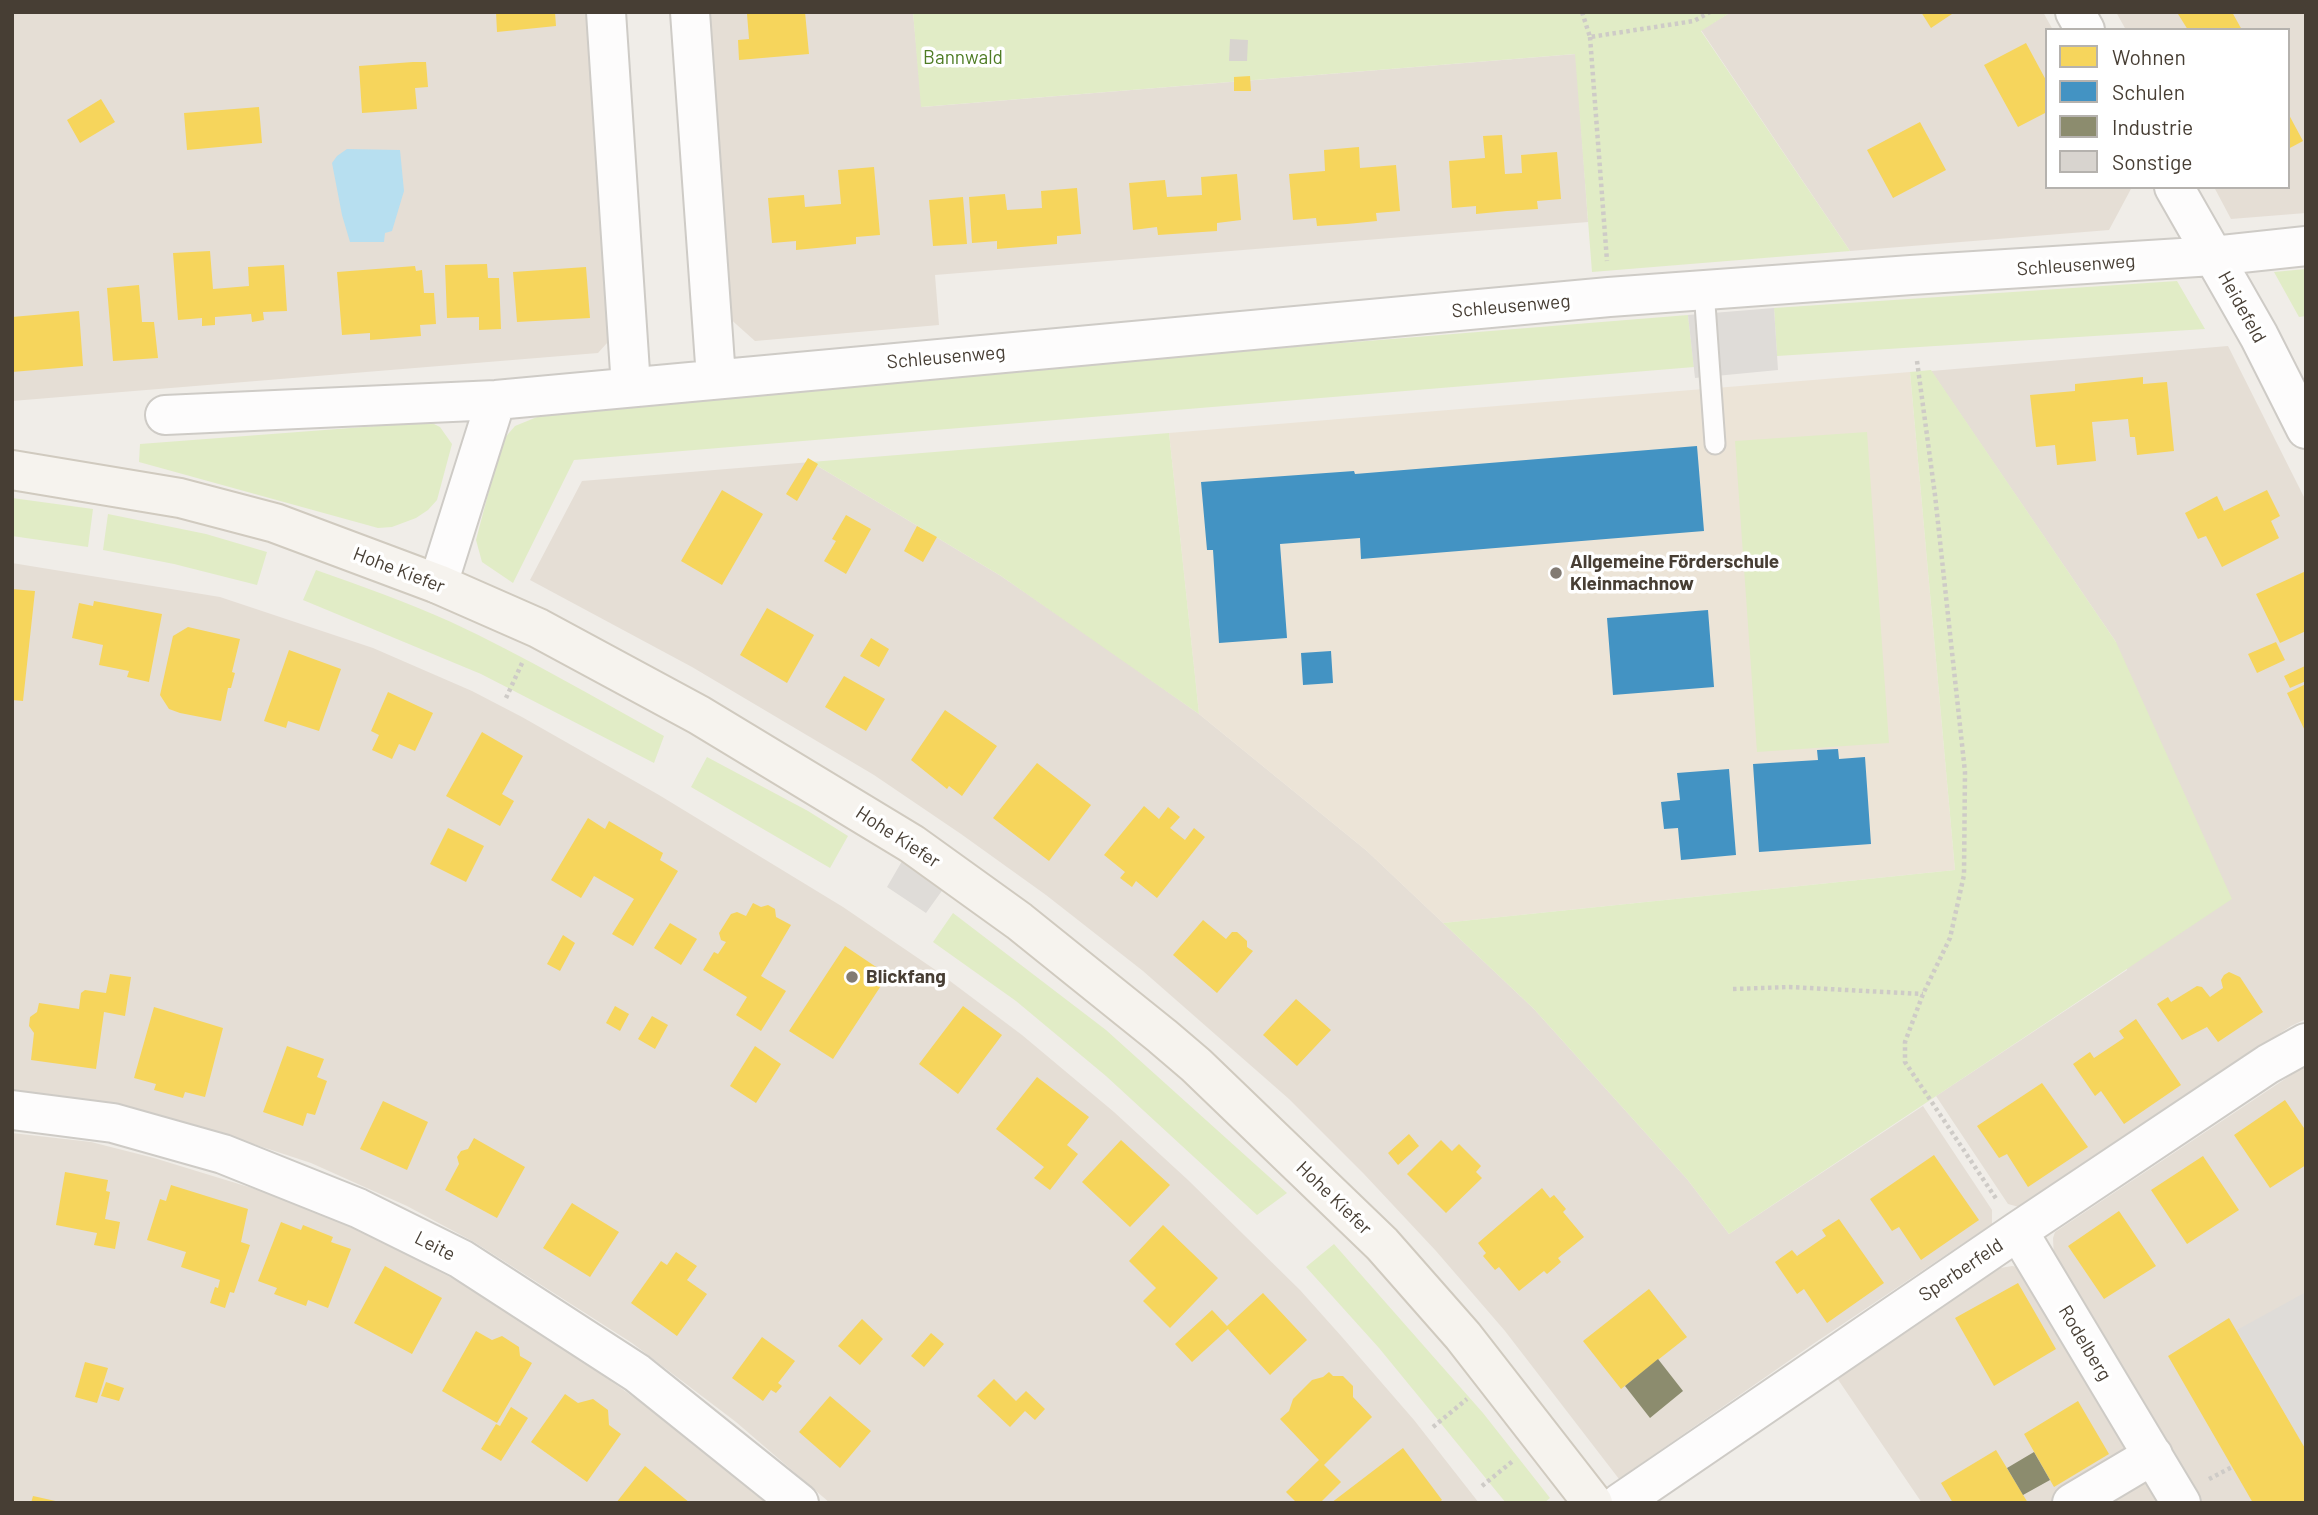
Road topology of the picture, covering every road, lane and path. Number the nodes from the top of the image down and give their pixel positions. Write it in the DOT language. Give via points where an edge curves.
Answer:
graph roads {
  1 [pos="606,12"];
  2 [pos="690,12"];
  3 [pos="1582,12"];
  4 [pos="1710,12"];
  5 [pos="2075,12"];
  6 [pos="2084,28"];
  7 [pos="1590,37"];
  8 [pos="2175,189"];
  9 [pos="2306,246"];
  10 [pos="2213,256"];
  11 [pos="1704,290"];
  12 [pos="1609,297"];
  13 [pos="1917,361"];
  14 [pos="716,378"];
  15 [pos="631,387"];
  16 [pos="496,400"];
  17 [pos="165,415"];
  18 [pos="2306,429"];
  19 [pos="1715,444"];
  20 [pos="12,470"];
  21 [pos="438,584"];
  22 [pos="527,650"];
  23 [pos="506,698"];
  24 [pos="1733,989"];
  25 [pos="1923,993"];
  26 [pos="2306,1043"];
  27 [pos="12,1110"];
  28 [pos="2018,1231"];
  29 [pos="1469,1398"];
  30 [pos="1433,1427"];
  31 [pos="1524,1452"];
  32 [pos="2152,1455"];
  33 [pos="1482,1486"];
  34 [pos="799,1503"];
  35 [pos="1593,1503"];
  36 [pos="1620,1503"];
  37 [pos="2072,1503"];
  38 [pos="2181,1503"];
  1 -- 15 [label="street"];
  2 -- 14 [label="street"];
  3 -- 7 [label="path"];
  4 -- 7 [label="path" via="1694,22"];
  5 -- 6 [label="street"];
  7 -- 12 [label="path"];
  8 -- 10 [label="street, Heidefeld"];
  9 -- 10 [label="street, Schleusenweg"];
  10 -- 11 [label="street, Schleusenweg"];
  10 -- 18 [label="street, Heidefeld"];
  11 -- 12 [label="street, Schleusenweg"];
  11 -- 19 [label="lane"];
  12 -- 14 [label="street, Schleusenweg"];
  13 -- 25 [label="path" via="1965,772 1964,875 1950,938"];
  14 -- 15 [label="street, Schleusenweg"];
  15 -- 16 [label="street, Schleusenweg"];
  16 -- 17 [label="street"];
  16 -- 21 [label="street"];
  20 -- 21 [label="street, Hohe Kiefer" via="123,487 275,523"];
  21 -- 35 [label="street, Hohe Kiefer" via="538,628 818,786 912,844 1103,987 1196,1065 1382,1244 1463,1336"];
  22 -- 23 [label="path"];
  24 -- 25 [label="path"];
  25 -- 28 [label="path" via="1905,1042 1905,1062"];
  26 -- 28 [label="street, Sperberfeld"];
  27 -- 34 [label="street, Leite" via="113,1123 223,1154 358,1208 461,1259 637,1373"];
  28 -- 32 [label="street, Rodelberg"];
  28 -- 36 [label="street, Sperberfeld"];
  29 -- 30 [label="path"];
  31 -- 33 [label="path"];
  32 -- 37 [label="street"];
  32 -- 38 [label="street, Rodelberg"];
}
